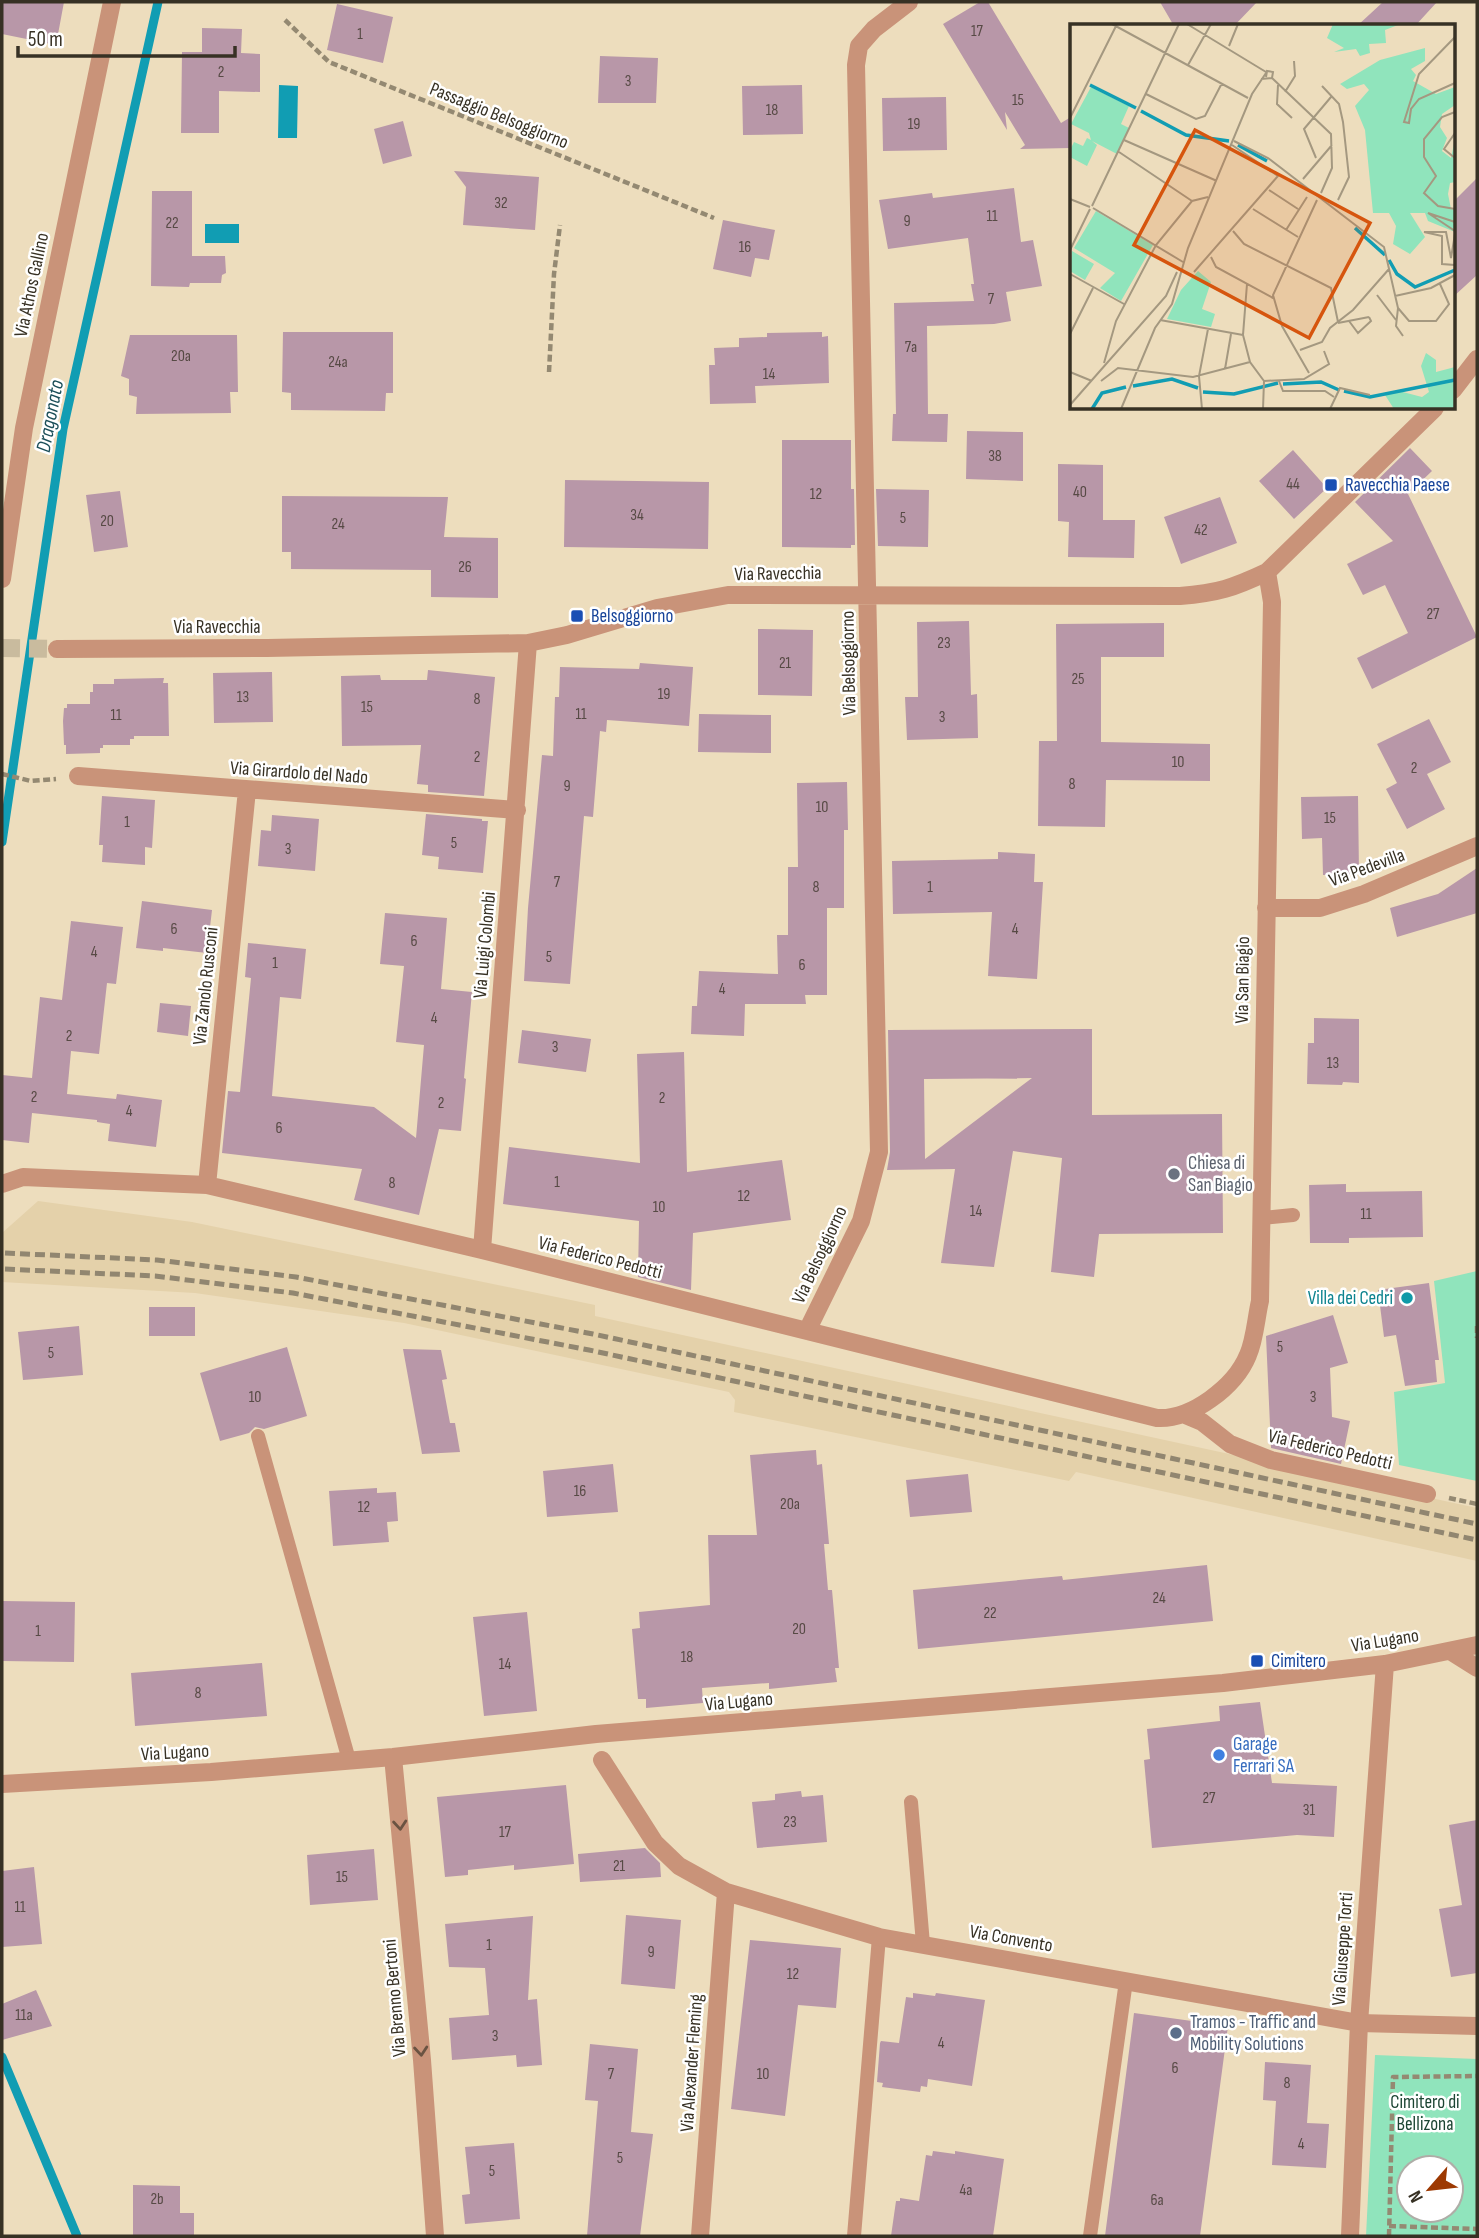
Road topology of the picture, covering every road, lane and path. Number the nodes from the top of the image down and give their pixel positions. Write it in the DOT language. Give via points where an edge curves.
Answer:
graph roads {
  1 [pos="112,2"];
  2 [pos="909,2"];
  3 [pos="285,20"];
  4 [pos="714,218"];
  5 [pos="559,225"];
  6 [pos="1477,359"];
  7 [pos="549,372"];
  8 [pos="1454,389"];
  9 [pos="1432,410"];
  10 [pos="1267,572"];
  11 [pos="2,579"];
  12 [pos="869,594"];
  13 [pos="528,643"];
  14 [pos="57,649"];
  15 [pos="2,774"];
  16 [pos="78,776"];
  17 [pos="31,781"];
  18 [pos="247,790"];
  19 [pos="517,810"];
  20 [pos="1477,846"];
  21 [pos="1266,908"];
  22 [pos="2,1184"];
  23 [pos="207,1185"];
  24 [pos="1293,1215"];
  25 [pos="1261,1218"];
  26 [pos="482,1250"];
  27 [pos="1477,1326"];
  28 [pos="807,1331"];
  29 [pos="1477,1338"];
  30 [pos="1230,1382"];
  31 [pos="1183,1414"];
  32 [pos="258,1436"];
  33 [pos="1427,1494"];
  34 [pos="1477,1504"];
  35 [pos="1477,1644"];
  36 [pos="1450,1651"];
  37 [pos="1385,1664"];
  38 [pos="1477,1668"];
  39 [pos="393,1757"];
  40 [pos="349,1760"];
  41 [pos="602,1760"];
  42 [pos="2,1784"];
  43 [pos="911,1802"];
  44 [pos="726,1892"];
  45 [pos="879,1937"];
  46 [pos="923,1944"];
  47 [pos="1126,1981"];
  48 [pos="1359,2023"];
  49 [pos="1477,2026"];
  50 [pos="1477,2076"];
  51 [pos="1389,2227"];
  52 [pos="1477,2229"];
  53 [pos="435,2236"];
  54 [pos="700,2236"];
  55 [pos="854,2236"];
  56 [pos="1090,2236"];
  57 [pos="1350,2236"];
  58 [pos="1389,2236"];
  1 -- 11 [label="street, Via Athos Gallino" via="24,428"];
  2 -- 12 [label="street, Via Belsoggiorno" via="859,46 856,65"];
  3 -- 4 [label="path, Passaggio Belsoggiorno" via="329,62"];
  5 -- 7 [label="path"];
  6 -- 8 [label="street"];
  9 -- 10 [label="street, Via Ravecchia"];
  10 -- 12 [label="street, Via Ravecchia" via="1233,589 1180,596"];
  10 -- 21 [label="street, Via San Biagio" via="1272,603"];
  12 -- 13 [label="street, Via Ravecchia" via="728,595 657,608"];
  12 -- 28 [label="street, Via Belsoggiorno" via="879,1152 862,1221"];
  13 -- 14 [label="street, Via Ravecchia"];
  13 -- 19 [label="street, Via Luigi Colombi"];
  15 -- 17 [label="path"];
  16 -- 18 [label="street, Via Girardolo del Nado"];
  18 -- 19 [label="street, Via Girardolo del Nado"];
  18 -- 23 [label="street, Via Zanolo Rusconi"];
  19 -- 26 [label="street, Via Luigi Colombi"];
  20 -- 21 [label="street, Via Pedevilla" via="1320,908"];
  21 -- 25 [label="street, Via San Biagio"];
  22 -- 23 [label="street, Via Federico Pedotti" via="23,1177"];
  23 -- 26 [label="street, Via Federico Pedotti"];
  24 -- 25 [label="lane"];
  25 -- 30 [label="street, Via San Biagio" via="1260,1301 1248,1356"];
  26 -- 28 [label="street, Via Federico Pedotti"];
  27 -- 29 [label="path"];
  28 -- 31 [label="street, Via Federico Pedotti" via="1157,1418"];
  30 -- 31 [label="street, Via Federico Pedotti" via="1207,1402"];
  31 -- 33 [label="street, Via Federico Pedotti" via="1230,1444 1270,1460"];
  32 -- 40 [label="lane"];
  33 -- 34 [label="path"];
  35 -- 36 [label="street, Via Lugano"];
  36 -- 37 [label="street, Via Lugano"];
  36 -- 38 [label="street"];
  37 -- 39 [label="street, Via Lugano" via="1113,1692 596,1734"];
  37 -- 48 [label="street, Via Giuseppe Torti"];
  39 -- 40 [label="street, Via Lugano"];
  39 -- 53 [label="street, Via Brenno Bertoni, one-way"];
  40 -- 42 [label="street, Via Lugano"];
  41 -- 44 [label="street, Via Convento" via="655,1843 679,1867"];
  43 -- 46 [label="lane"];
  44 -- 45 [label="street, Via Convento"];
  44 -- 54 [label="street, Via Alexander Fleming"];
  45 -- 46 [label="street, Via Convento"];
  45 -- 55 [label="lane"];
  46 -- 47 [label="street, Via Convento"];
  47 -- 48 [label="street, Via Convento"];
  47 -- 56 [label="lane"];
  48 -- 49 [label="street, Via Convento"];
  48 -- 57 [label="street, Via Giuseppe Torti"];
  50 -- 51 [label="path" via="1393,2077"];
  51 -- 52 [label="path"];
  51 -- 58 [label="path"];
}
